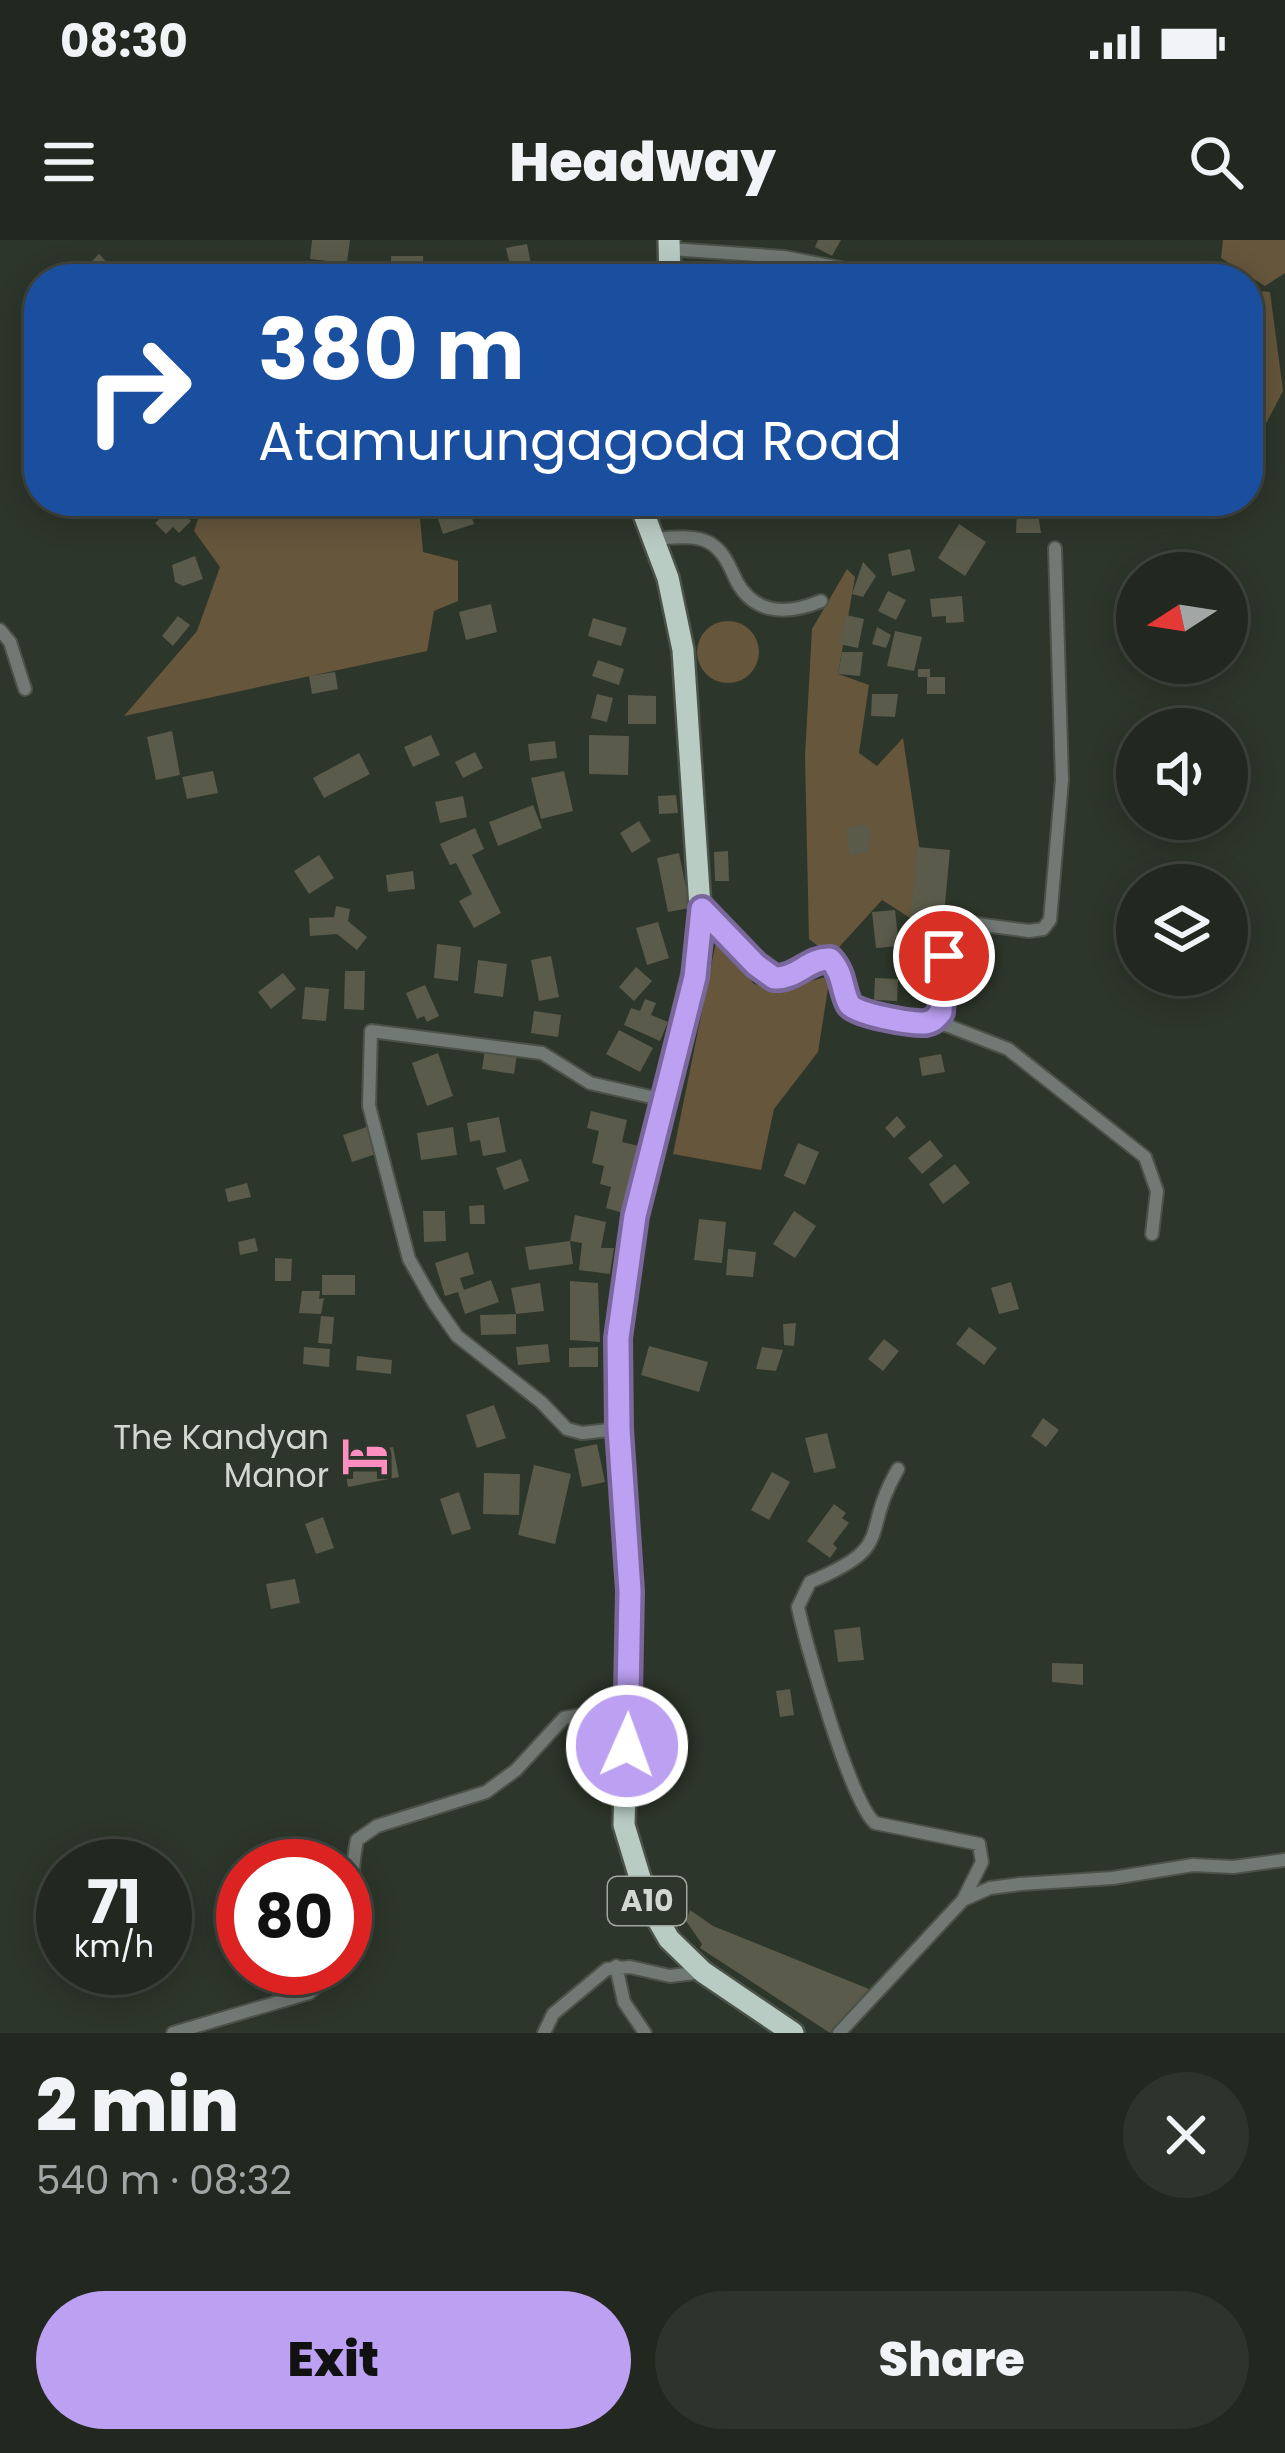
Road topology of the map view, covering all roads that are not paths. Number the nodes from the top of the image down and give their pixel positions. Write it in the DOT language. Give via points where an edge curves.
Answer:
graph roads {
  1 [pos="669,244"];
  2 [pos="820,264"];
  3 [pos="645,516"];
  4 [pos="653,539"];
  5 [pos="1055,548"];
  6 [pos="821,601"];
  7 [pos="0,630"];
  8 [pos="25,689"];
  9 [pos="702,909"];
  10 [pos="933,1020"];
  11 [pos="664,1100"];
  12 [pos="1152,1234"];
  13 [pos="619,1429"];
  14 [pos="898,1469"];
  15 [pos="628,1706"];
  16 [pos="358,1839"];
  17 [pos="1285,1860"];
  18 [pos="962,1900"];
  19 [pos="616,1966"];
  20 [pos="703,1972"];
  21 [pos="302,1995"];
  22 [pos="173,2033"];
  23 [pos="544,2033"];
  24 [pos="645,2033"];
  25 [pos="794,2033"];
  26 [pos="839,2033"];
  1 -- 2 [label="street"];
  3 -- 4 [label="highway, A10"];
  4 -- 6 [label="street" via="709,542 751,599 768,608 797,611"];
  4 -- 9 [label="highway, A10" via="683,650"];
  5 -- 10 [label="street" via="1062,780 1050,920 1029,931 954,921 941,1012"];
  7 -- 8 [label="street"];
  9 -- 10 [label="street" via="774,978 830,959 853,1011"];
  9 -- 11 [label="highway, A10" via="695,977"];
  10 -- 12 [label="street" via="1008,1049 1144,1157 1157,1191"];
  11 -- 13 [label="highway, A10" via="626,1266"];
  11 -- 13 [label="street" via="590,1082 542,1053 371,1031 370,1106 409,1258 434,1303 457,1336 567,1429"];
  13 -- 15 [label="highway, A10"];
  14 -- 18 [label="street" via="882,1496 873,1544 810,1582 798,1606 867,1816 980,1844 982,1862"];
  15 -- 16 [label="street" via="564,1718 486,1792 376,1826"];
  15 -- 20 [label="highway, A10" via="624,1826 632,1861 669,1939"];
  17 -- 18 [label="street" via="1021,1884"];
  18 -- 26 [label="street"];
  19 -- 20 [label="street" via="670,1976"];
  19 -- 23 [label="street" via="553,2014"];
  19 -- 24 [label="street" via="624,2002"];
  20 -- 25 [label="highway, A10"];
  21 -- 22 [label="street"];
}
